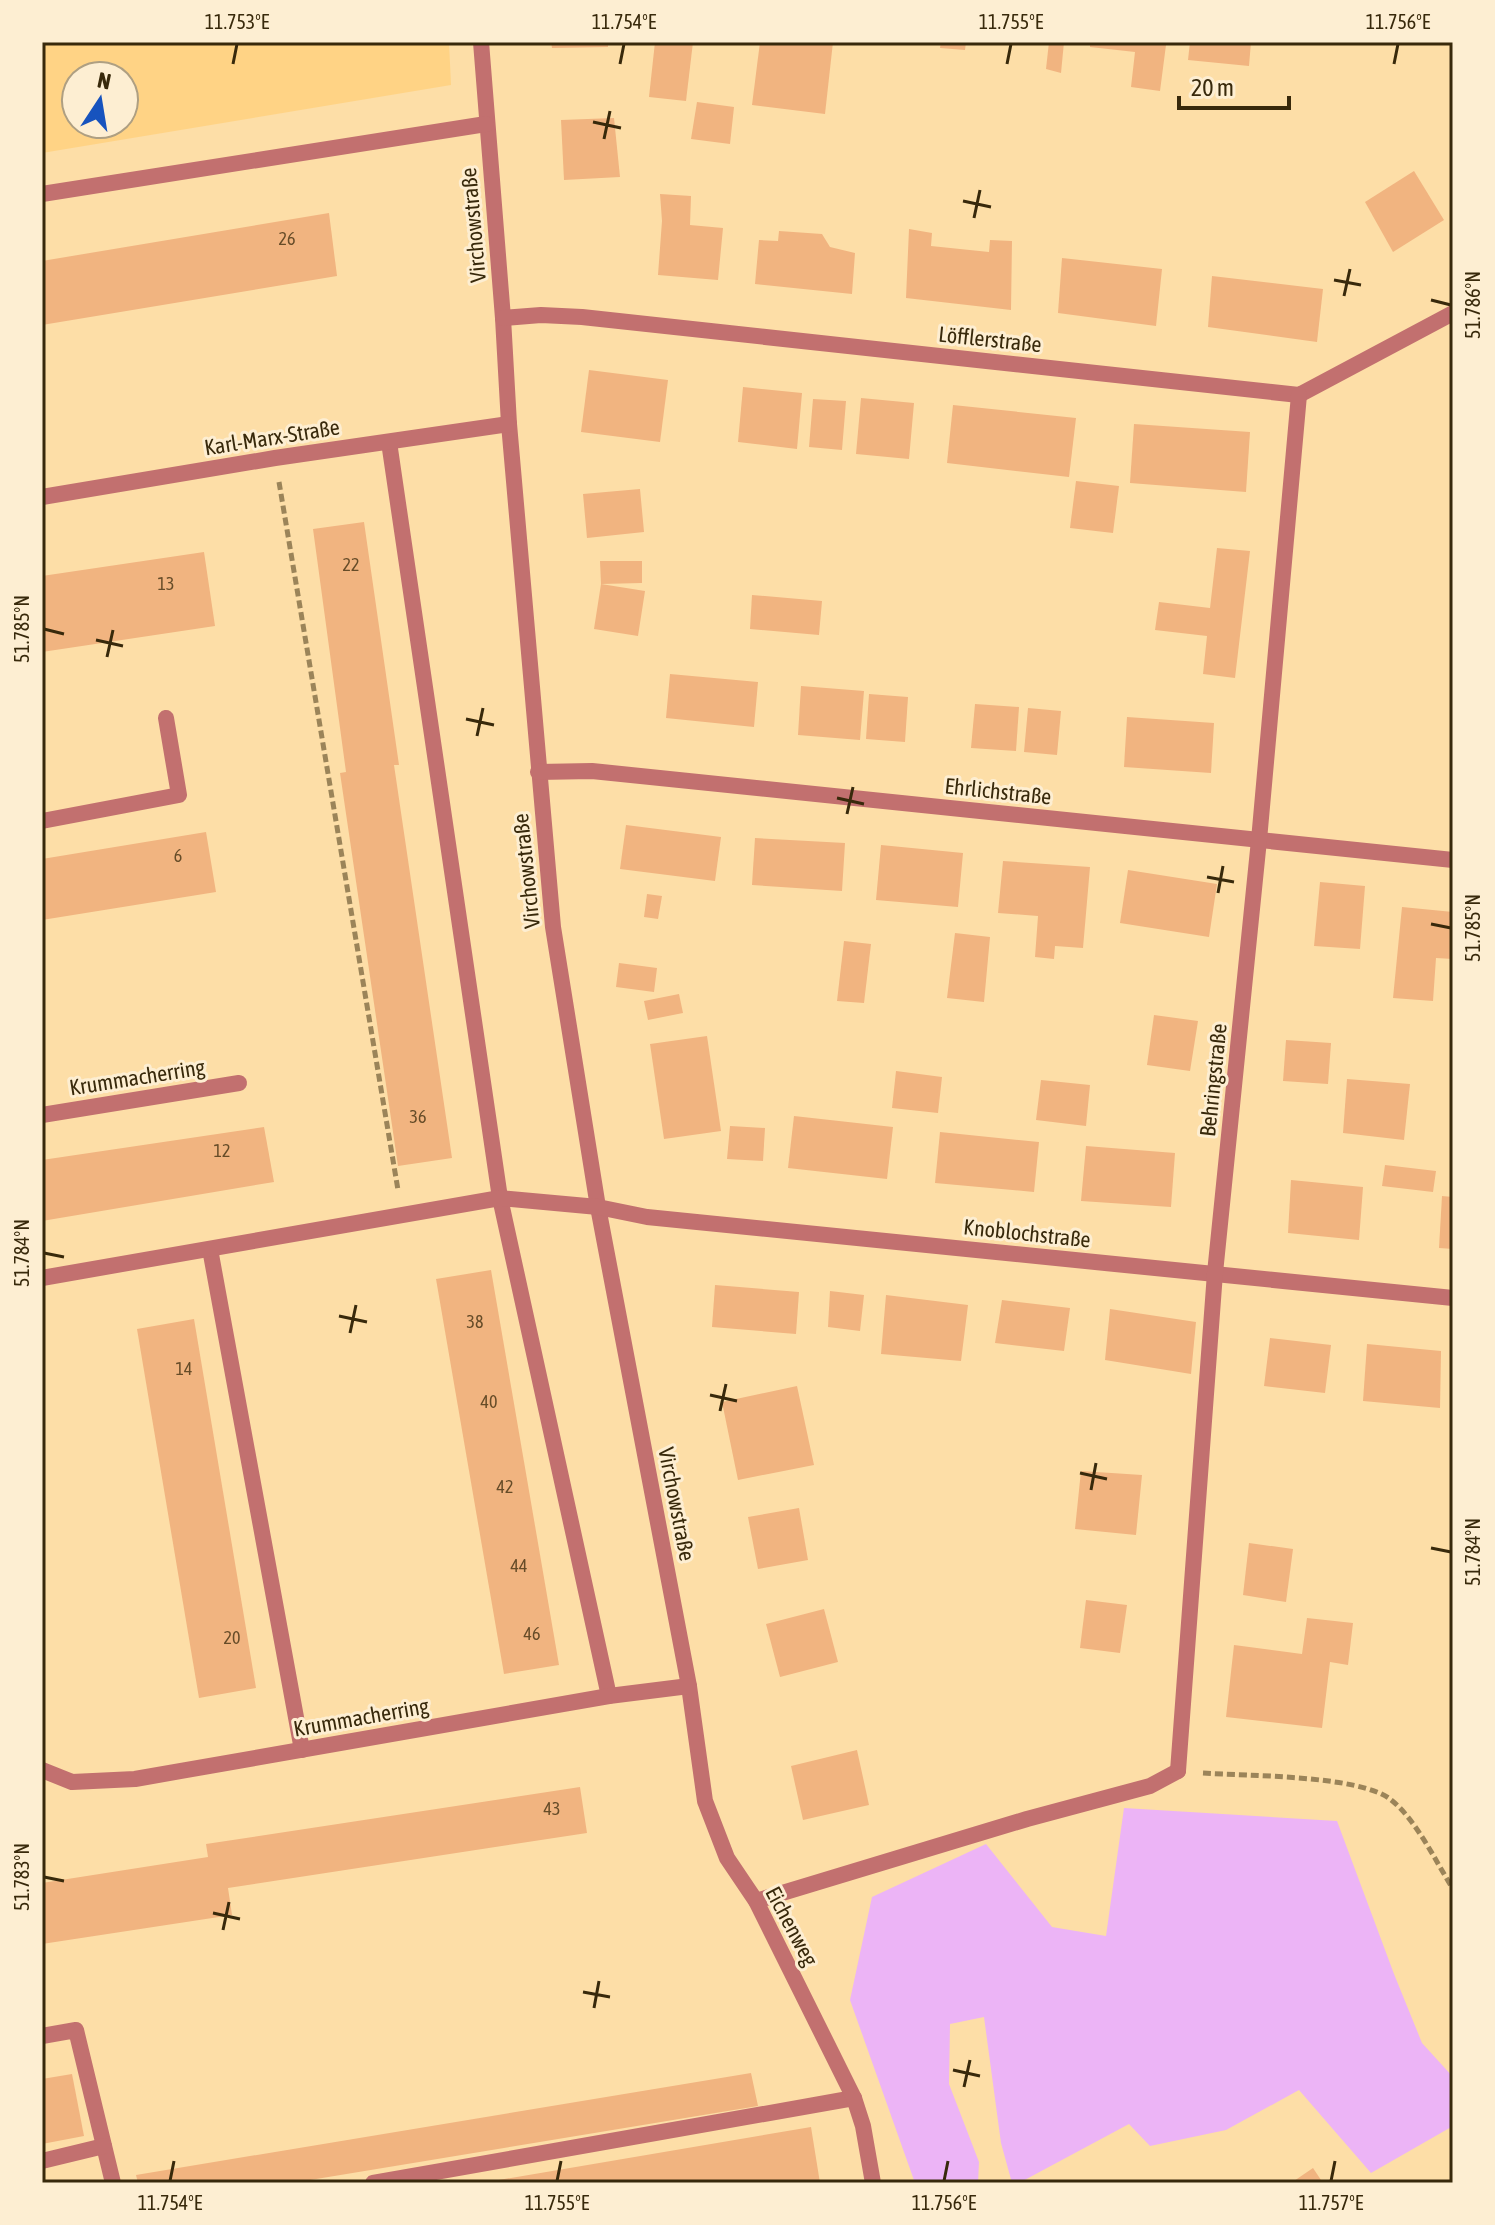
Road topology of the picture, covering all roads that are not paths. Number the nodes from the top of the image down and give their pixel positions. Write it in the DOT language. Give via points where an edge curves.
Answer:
graph roads {
  1 [pos="481,42"];
  2 [pos="486,124"];
  3 [pos="42,194"];
  4 [pos="1446,317"];
  5 [pos="503,318"];
  6 [pos="1299,395"];
  7 [pos="509,424"];
  8 [pos="389,442"];
  9 [pos="42,497"];
  10 [pos="166,718"];
  11 [pos="538,772"];
  12 [pos="42,821"];
  13 [pos="1259,840"];
  14 [pos="1453,860"];
  15 [pos="239,1083"];
  16 [pos="42,1115"];
  17 [pos="500,1198"];
  18 [pos="598,1207"];
  19 [pos="210,1249"];
  20 [pos="1215,1273"];
  21 [pos="42,1278"];
  22 [pos="1453,1298"];
  23 [pos="689,1686"];
  24 [pos="609,1696"];
  25 [pos="302,1750"];
  26 [pos="42,1770"];
  27 [pos="756,1901"];
  28 [pos="42,2036"];
  29 [pos="854,2098"];
  30 [pos="104,2146"];
  31 [pos="42,2161"];
  32 [pos="113,2183"];
  33 [pos="373,2183"];
  34 [pos="873,2183"];
  1 -- 2 [label="street, Virchowstraße"];
  2 -- 3 [label="street"];
  2 -- 5 [label="street, Virchowstraße"];
  4 -- 6 [label="street"];
  5 -- 6 [label="street, Löfflerstraße" via="582,317"];
  5 -- 7 [label="street, Virchowstraße"];
  6 -- 13 [label="street, Behringstraße"];
  7 -- 8 [label="street, Karl-Marx-Straße"];
  7 -- 11 [label="street, Virchowstraße"];
  8 -- 9 [label="street, Karl-Marx-Straße"];
  8 -- 17 [label="street"];
  10 -- 12 [label="street" via="179,795"];
  11 -- 13 [label="street, Ehrlichstraße" via="592,771"];
  11 -- 18 [label="street, Virchowstraße" via="553,927"];
  13 -- 14 [label="street, Ehrlichstraße"];
  13 -- 20 [label="street, Behringstraße"];
  15 -- 16 [label="street, Krummacherring"];
  17 -- 18 [label="street"];
  17 -- 19 [label="street"];
  17 -- 24 [label="street"];
  18 -- 20 [label="street, Knoblochstraße" via="647,1217"];
  18 -- 23 [label="street, Virchowstraße"];
  19 -- 21 [label="street"];
  19 -- 25 [label="street"];
  20 -- 22 [label="street, Knoblochstraße"];
  20 -- 27 [label="street, Behringstraße" via="1178,1771 1150,1786"];
  23 -- 24 [label="street, Krummacherring"];
  23 -- 27 [label="street, Eichenweg" via="705,1801 727,1858"];
  24 -- 25 [label="street, Krummacherring"];
  25 -- 26 [label="street, Krummacherring" via="135,1779 72,1782"];
  27 -- 29 [label="street, Eichenweg"];
  28 -- 30 [label="street" via="76,2030"];
  29 -- 33 [label="street"];
  29 -- 34 [label="street, Eichenweg"];
  30 -- 31 [label="street"];
  30 -- 32 [label="street"];
}
